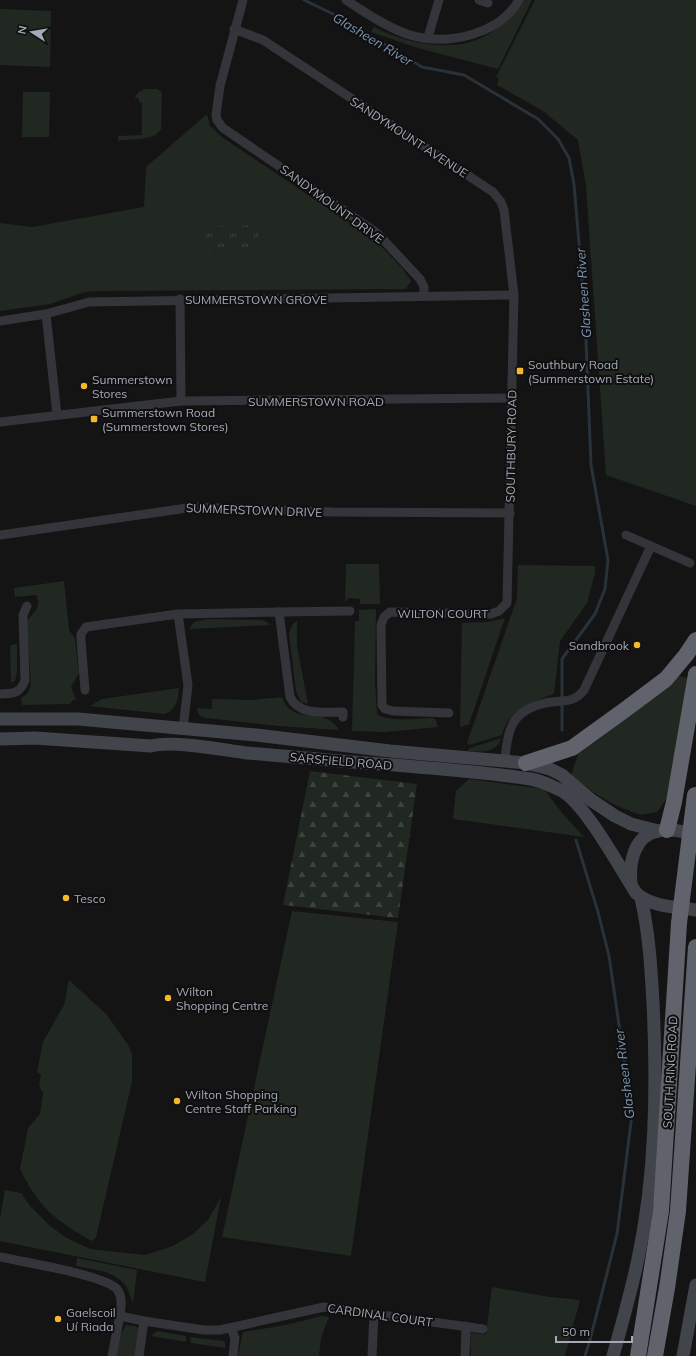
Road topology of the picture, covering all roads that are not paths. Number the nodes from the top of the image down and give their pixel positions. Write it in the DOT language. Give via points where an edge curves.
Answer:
graph roads {
  1 [pos="243,0"];
  2 [pos="346,0"];
  3 [pos="439,0"];
  4 [pos="519,0"];
  5 [pos="234,29"];
  6 [pos="428,37"];
  7 [pos="424,295"];
  8 [pos="514,295"];
  9 [pos="180,299"];
  10 [pos="46,314"];
  11 [pos="0,321"];
  12 [pos="512,398"];
  13 [pos="181,401"];
  14 [pos="57,415"];
  15 [pos="0,422"];
  16 [pos="510,513"];
  17 [pos="0,535"];
  18 [pos="626,535"];
  19 [pos="651,546"];
  20 [pos="690,563"];
  21 [pos="509,598"];
  22 [pos="26,606"];
  23 [pos="350,611"];
  24 [pos="278,612"];
  25 [pos="178,614"];
  26 [pos="696,640"];
  27 [pos="696,674"];
  28 [pos="85,690"];
  29 [pos="0,694"];
  30 [pos="449,713"];
  31 [pos="343,717"];
  32 [pos="0,719"];
  33 [pos="183,729"];
  34 [pos="0,739"];
  35 [pos="505,761"];
  36 [pos="526,763"];
  37 [pos="695,791"];
  38 [pos="662,830"];
  39 [pos="696,834"];
  40 [pos="631,885"];
  41 [pos="641,898"];
  42 [pos="696,910"];
  43 [pos="696,947"];
  44 [pos="0,1257"];
  45 [pos="696,1285"];
  46 [pos="374,1314"];
  47 [pos="120,1316"];
  48 [pos="144,1321"];
  49 [pos="466,1326"];
  50 [pos="231,1328"];
  51 [pos="483,1329"];
  52 [pos="112,1356"];
  53 [pos="139,1356"];
  54 [pos="233,1356"];
  55 [pos="372,1356"];
  56 [pos="465,1356"];
  57 [pos="613,1356"];
  58 [pos="638,1356"];
  59 [pos="655,1356"];
  60 [pos="683,1356"];
  1 -- 5 [label="street"];
  2 -- 6 [label="street" via="394,28 411,35"];
  3 -- 6 [label="street"];
  4 -- 6 [label="street" via="510,13 501,20 476,33 444,39"];
  5 -- 7 [label="street, SANDYMOUNT DRIVE" via="220,86 217,120 223,128 377,233 420,279"];
  5 -- 8 [label="street, SANDYMOUNT AVENUE" via="263,40 498,197 504,210"];
  7 -- 8 [label="street, SUMMERSTOWN GROVE"];
  7 -- 9 [label="street, SUMMERSTOWN GROVE"];
  8 -- 12 [label="street, SOUTHBURY ROAD"];
  9 -- 10 [label="street, SUMMERSTOWN GROVE" via="90,302"];
  9 -- 13 [label="street"];
  10 -- 11 [label="street, SUMMERSTOWN GROVE"];
  10 -- 14 [label="street"];
  12 -- 13 [label="street, SUMMERSTOWN ROAD"];
  12 -- 16 [label="street, SOUTHBURY ROAD"];
  13 -- 14 [label="street, SUMMERSTOWN ROAD"];
  14 -- 15 [label="street, SUMMERSTOWN ROAD"];
  16 -- 17 [label="street, SUMMERSTOWN DRIVE" via="325,512 194,507"];
  16 -- 21 [label="street, SOUTHBURY ROAD"];
  18 -- 19 [label="street"];
  19 -- 20 [label="street"];
  19 -- 35 [label="street" via="584,690 570,701 551,702 533,707 515,718 508,735"];
  21 -- 30 [label="street, WILTON COURT" via="505,606 491,614 390,612 382,621 382,705 385,709 393,711"];
  22 -- 29 [label="street" via="23,615 23,688 18,692"];
  23 -- 24 [label="street"];
  24 -- 25 [label="street"];
  24 -- 31 [label="street" via="290,698 293,703 308,711 343,712"];
  25 -- 28 [label="street" via="86,627 80,640"];
  25 -- 33 [label="street" via="188,685"];
  26 -- 36 [label="highway" via="666,679 626,710 572,748"];
  27 -- 38 [label="highway" via="674,802"];
  32 -- 33 [label="main road, SARSFIELD ROAD" via="78,719"];
  33 -- 35 [label="main road, SARSFIELD ROAD"];
  34 -- 40 [label="main road, SARSFIELD ROAD" via="35,738 151,746 180,745 532,779 563,792 574,803 598,833"];
  35 -- 36 [label="main road, SARSFIELD ROAD"];
  36 -- 38 [label="main road, SARSFIELD ROAD" via="550,769 591,800 632,824"];
  37 -- 58 [label="highway, SOUTH RING ROAD, bridge" via="679,923 661,1211"];
  38 -- 39 [label="main road, SARSFIELD ROAD"];
  38 -- 40 [label="main road" via="648,834 638,844 631,859"];
  40 -- 41 [label="main road, SARSFIELD ROAD"];
  41 -- 42 [label="main road"];
  41 -- 57 [label="main road" via="646,918 650,962 656,1096 646,1210 638,1258"];
  43 -- 59 [label="highway, SOUTH RING ROAD" via="678,1211 668,1288"];
  44 -- 47 [label="street" via="95,1278 107,1283 118,1290 121,1297"];
  45 -- 60 [label="main road"];
  46 -- 49 [label="street, CARDINAL COURT"];
  46 -- 50 [label="street, CARDINAL COURT" via="316,1307"];
  46 -- 55 [label="street"];
  47 -- 48 [label="street, CARDINAL COURT"];
  47 -- 52 [label="street"];
  48 -- 50 [label="street, CARDINAL COURT" via="204,1330"];
  48 -- 53 [label="street"];
  49 -- 51 [label="street, CARDINAL COURT"];
  49 -- 56 [label="street"];
  50 -- 54 [label="street" via="235,1338"];
}
